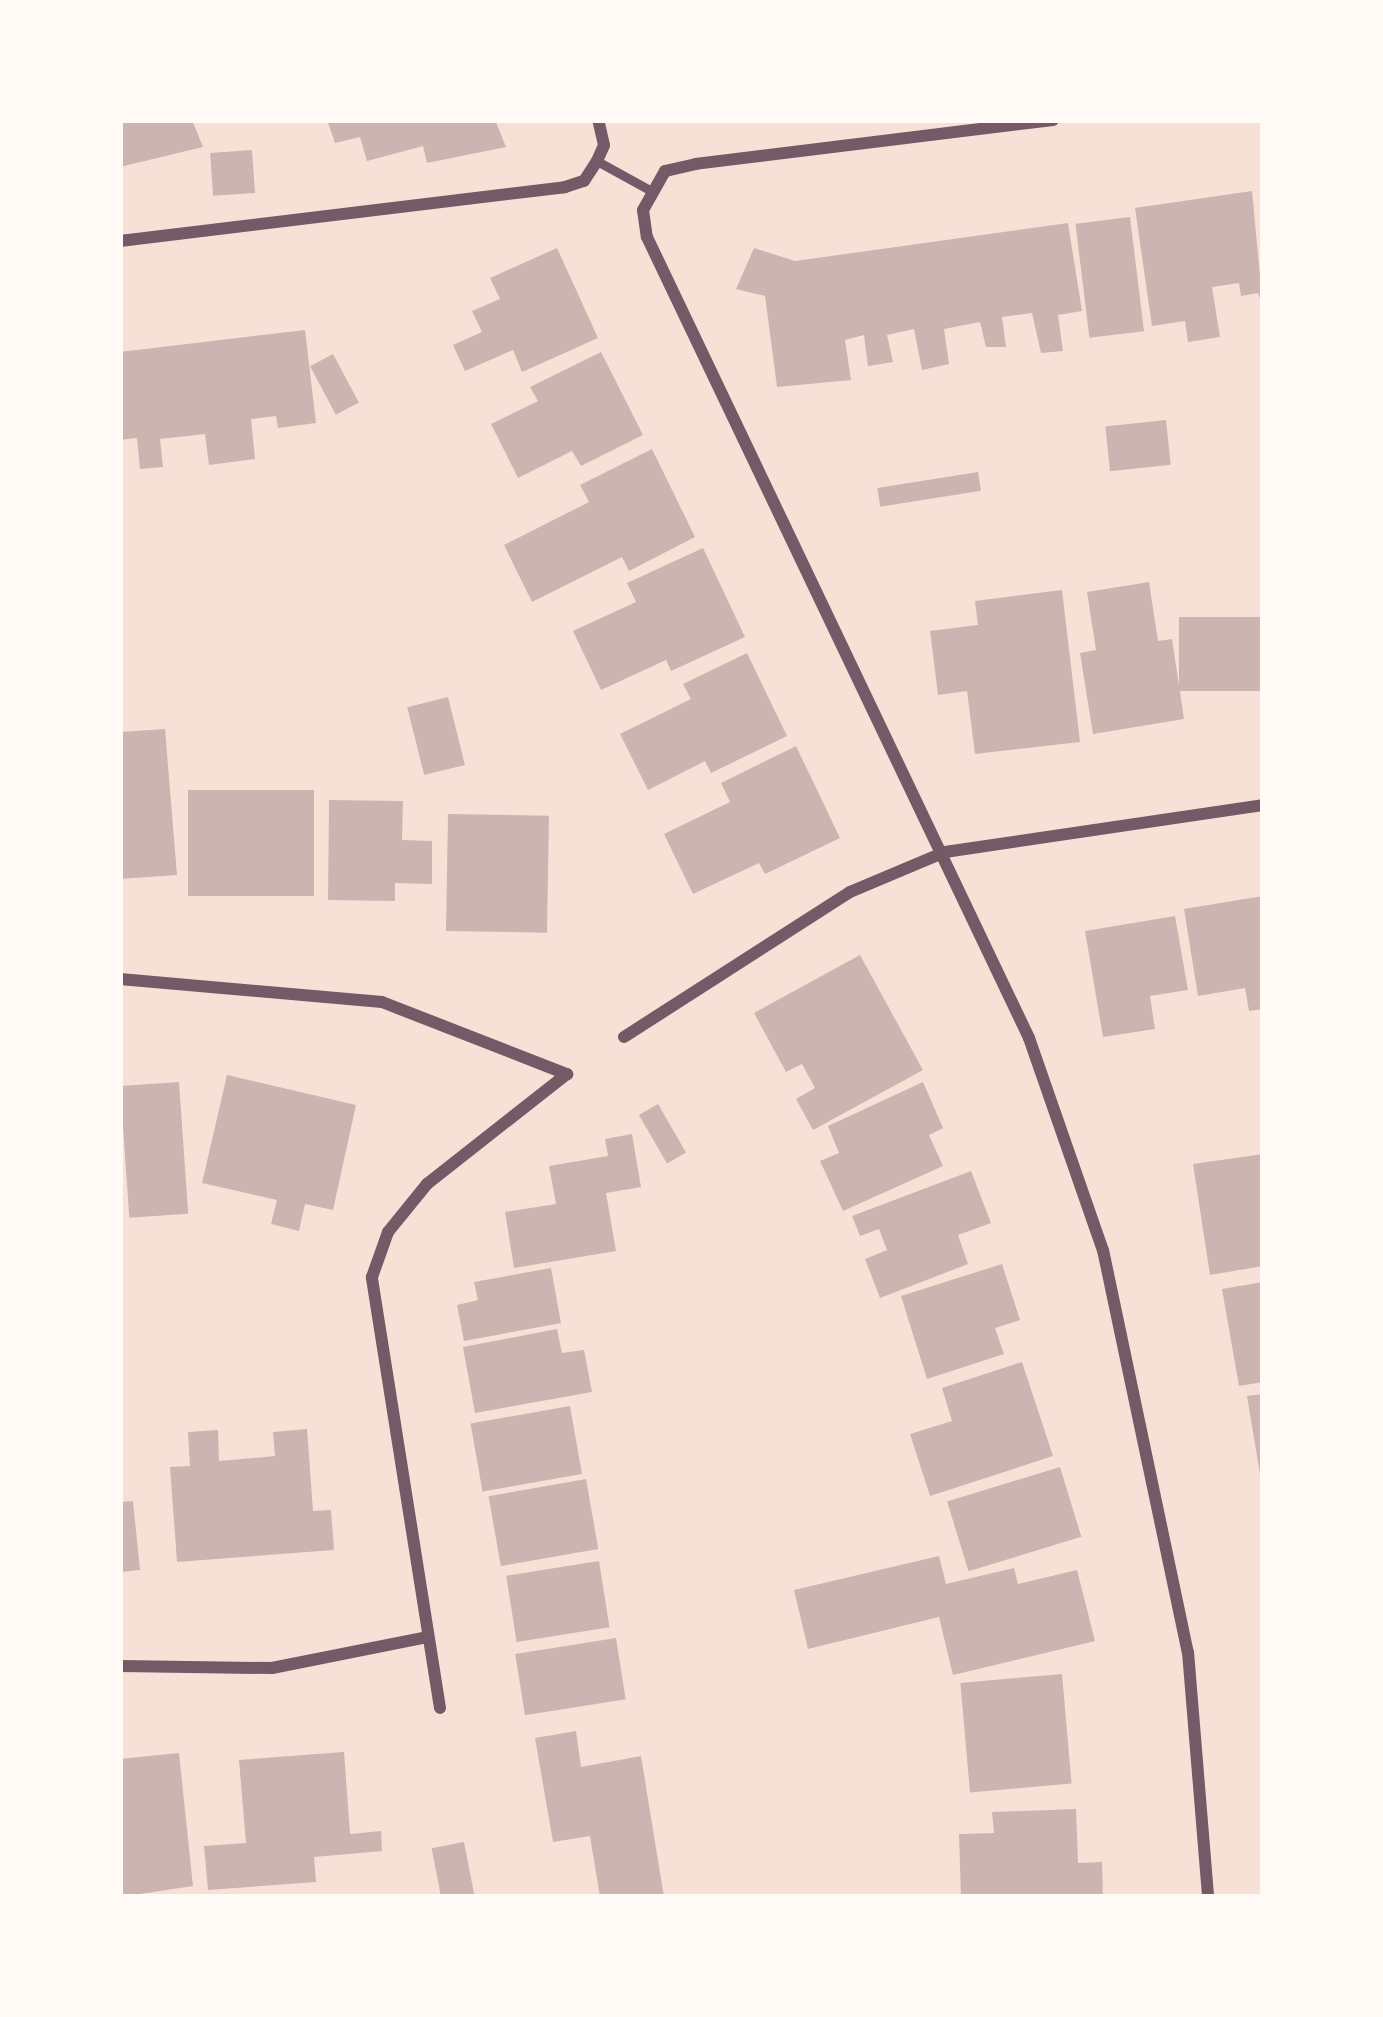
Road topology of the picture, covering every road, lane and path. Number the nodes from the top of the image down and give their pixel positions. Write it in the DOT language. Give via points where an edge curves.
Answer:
graph roads {
  1 [pos="598,120"];
  2 [pos="1053,120"];
  3 [pos="596,161"];
  4 [pos="648,189"];
  5 [pos="120,241"];
  6 [pos="1263,805"];
  7 [pos="945,853"];
  8 [pos="120,979"];
  9 [pos="624,1037"];
  10 [pos="427,1636"];
  11 [pos="120,1666"];
  12 [pos="440,1708"];
  13 [pos="1208,1897"];
  1 -- 3 [label="street" via="604,145"];
  2 -- 4 [label="street" via="696,164 665,171"];
  3 -- 4 [label="lane"];
  3 -- 5 [label="street" via="584,181 565,187"];
  4 -- 7 [label="street" via="647,237"];
  6 -- 7 [label="street"];
  7 -- 9 [label="street" via="850,892"];
  7 -- 13 [label="street" via="1029,1038 1103,1250 1188,1652"];
  8 -- 10 [label="street" via="382,1002 567,1073 427,1184 388,1232 372,1277"];
  10 -- 11 [label="street" via="272,1668"];
  10 -- 12 [label="street"];
}
